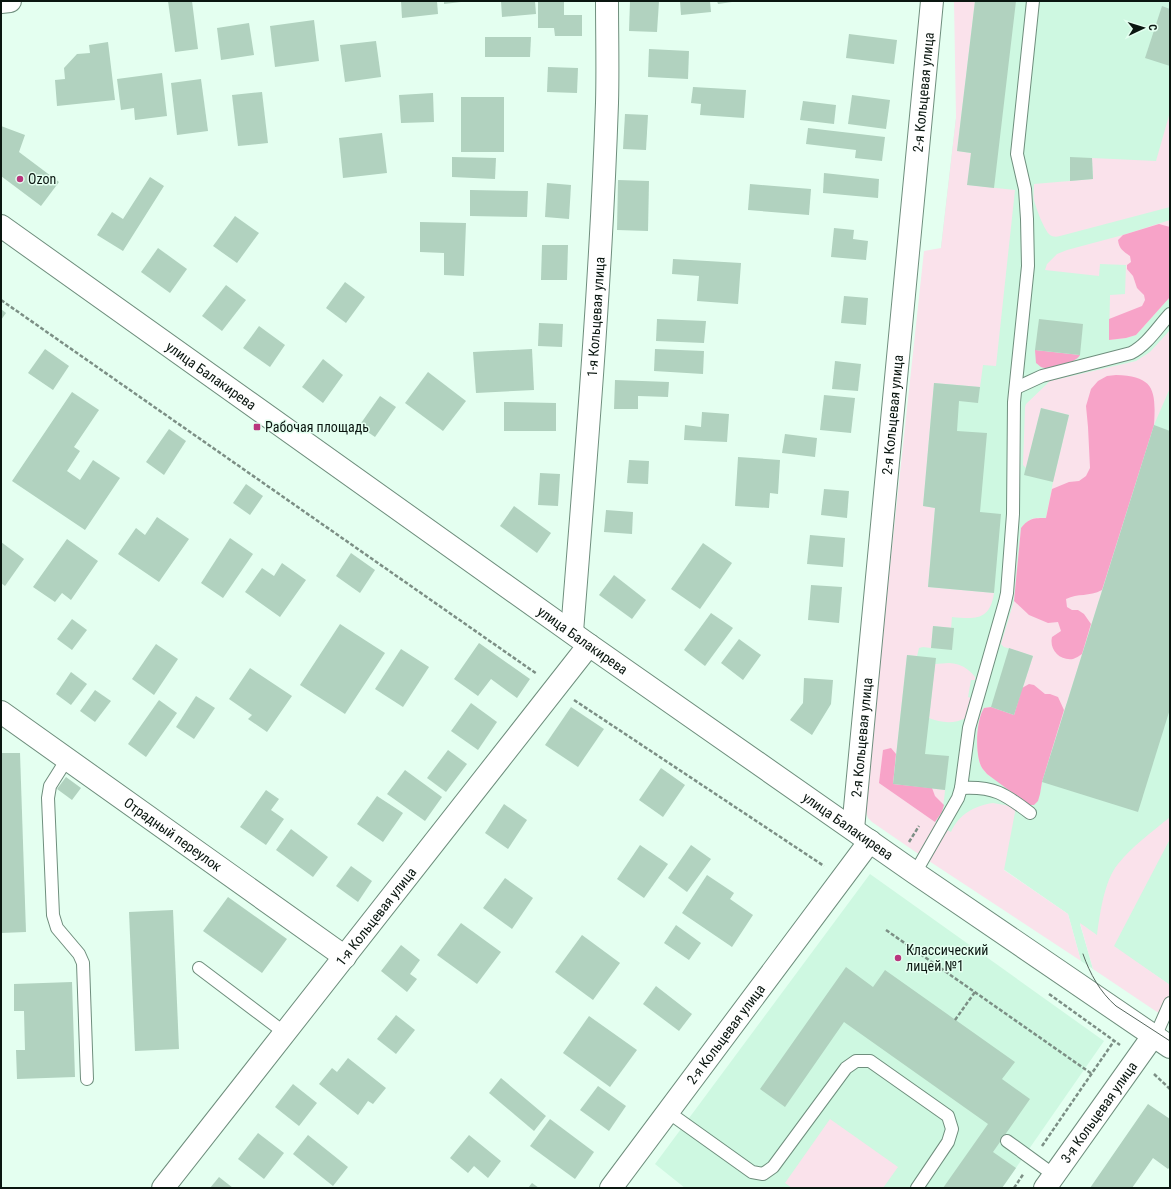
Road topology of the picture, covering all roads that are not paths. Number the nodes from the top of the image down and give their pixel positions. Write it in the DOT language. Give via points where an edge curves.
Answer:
graph roads {
  1 [pos="10,1"];
  2 [pos="607,1"];
  3 [pos="932,1"];
  4 [pos="1033,1"];
  5 [pos="1,2"];
  6 [pos="1,226"];
  7 [pos="1170,314"];
  8 [pos="1016,388"];
  9 [pos="581,639"];
  10 [pos="1,712"];
  11 [pos="67,759"];
  12 [pos="961,788"];
  13 [pos="1030,813"];
  14 [pos="853,829"];
  15 [pos="870,841"];
  16 [pos="915,873"];
  17 [pos="345,957"];
  18 [pos="199,968"];
  19 [pos="1170,1003"];
  20 [pos="285,1034"];
  21 [pos="1159,1040"];
  22 [pos="87,1079"];
  23 [pos="668,1112"];
  24 [pos="1007,1141"];
  25 [pos="1049,1182"];
  26 [pos="163,1188"];
  27 [pos="611,1188"];
  28 [pos="917,1188"];
  1 -- 5 [label="street"];
  2 -- 9 [label="street, 1-я Кольцевая улица" via="607,101 588,440"];
  3 -- 14 [label="street, 2-я Кольцевая улица"];
  4 -- 8 [label="lane" via="1017,154 1025,189 1028,219 1028,266"];
  6 -- 9 [label="street, улица Балакирева"];
  7 -- 8 [label="lane" via="1145,343 1131,353 1042,376"];
  8 -- 12 [label="lane" via="1013,514 1006,598 969,728"];
  9 -- 14 [label="street, улица Балакирева"];
  9 -- 17 [label="street, 1-я Кольцевая улица" via="556,688"];
  10 -- 11 [label="street, Отрадный переулок"];
  11 -- 17 [label="street, Отрадный переулок"];
  11 -- 22 [label="lane" via="50,786 48,798 53,915 57,928 79,954 83,963"];
  12 -- 13 [label="lane" via="974,787 996,791"];
  12 -- 16 [label="lane" via="953,808"];
  14 -- 15 [label="street, улица Балакирева"];
  15 -- 16 [label="street, улица Балакирева"];
  15 -- 23 [label="street, 2-я Кольцевая улица"];
  16 -- 21 [label="street, улица Балакирева"];
  17 -- 20 [label="street, 1-я Кольцевая улица"];
  18 -- 20 [label="lane"];
  19 -- 21 [label="lane"];
  20 -- 26 [label="street, 1-я Кольцевая улица"];
  21 -- 25 [label="street, 3-я Кольцевая улица"];
  23 -- 27 [label="street, 2-я Кольцевая улица"];
  23 -- 28 [label="lane" via="752,1172 763,1174 773,1167 846,1068 856,1061 870,1061 948,1116 952,1129 948,1142"];
  24 -- 25 [label="lane" via="1033,1160"];
}
